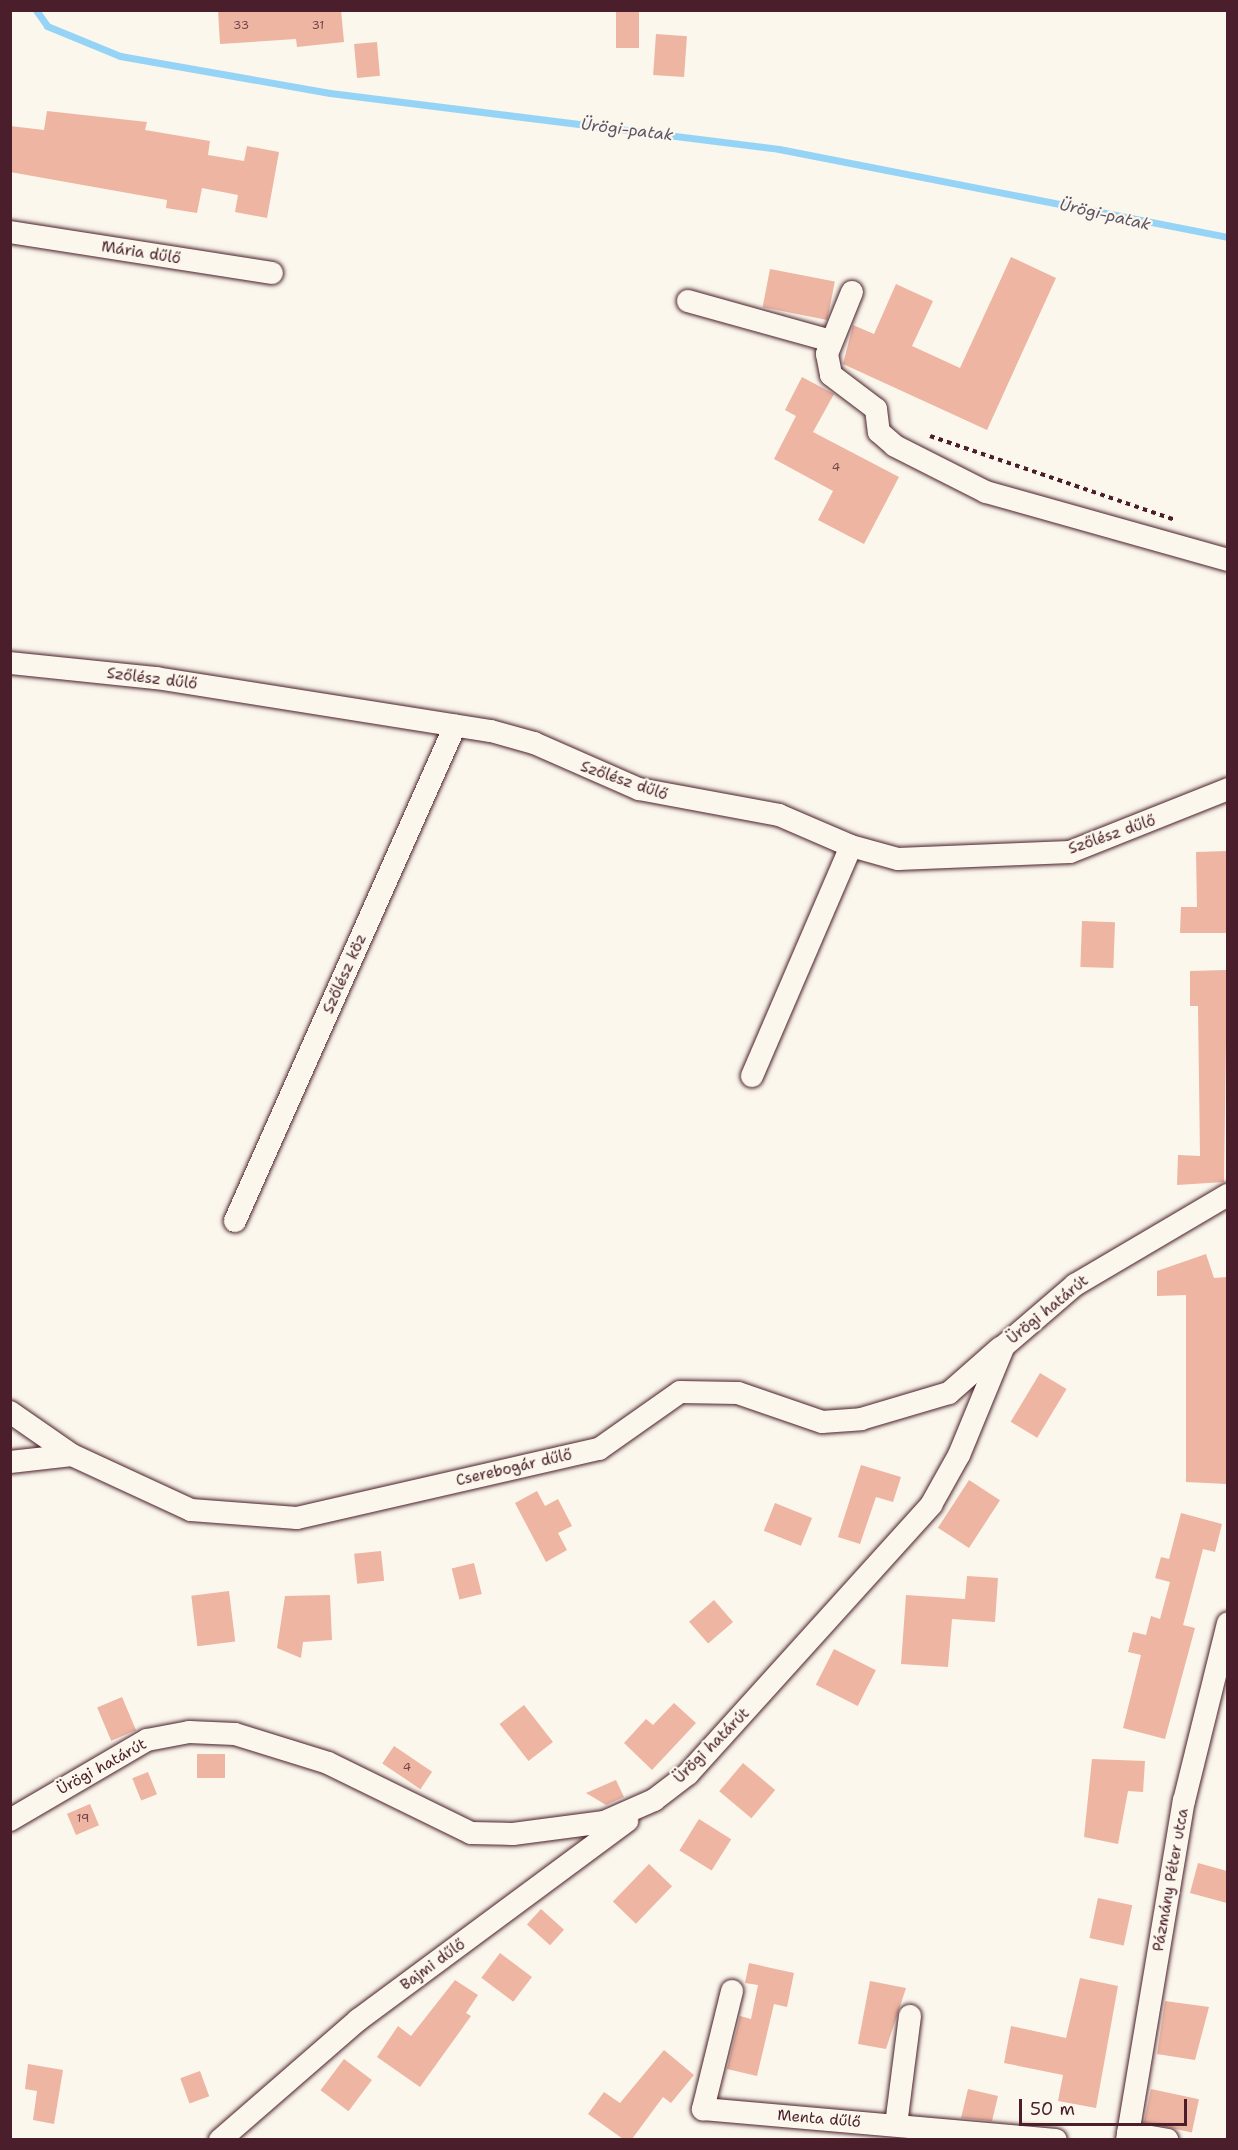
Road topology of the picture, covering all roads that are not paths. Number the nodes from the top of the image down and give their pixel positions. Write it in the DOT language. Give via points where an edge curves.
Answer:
graph roads {
  1 [pos="10,232"];
  2 [pos="272,273"];
  3 [pos="852,292"];
  4 [pos="688,301"];
  5 [pos="831,341"];
  6 [pos="1227,560"];
  7 [pos="10,663"];
  8 [pos="455,726"];
  9 [pos="1227,789"];
  10 [pos="851,846"];
  11 [pos="752,1076"];
  12 [pos="1227,1195"];
  13 [pos="235,1221"];
  14 [pos="1004,1346"];
  15 [pos="10,1412"];
  16 [pos="72,1455"];
  17 [pos="10,1462"];
  18 [pos="1227,1623"];
  19 [pos="654,1800"];
  20 [pos="10,1820"];
  21 [pos="732,1991"];
  22 [pos="910,2016"];
  23 [pos="896,2125"];
  24 [pos="1127,2136"];
  25 [pos="220,2139"];
  26 [pos="1056,2139"];
  27 [pos="1167,2139"];
  1 -- 2 [label="street, Mária dűlő"];
  3 -- 5 [label="street"];
  4 -- 5 [label="street"];
  5 -- 6 [label="street" via="831,375 876,409 879,432 895,446 986,492"];
  7 -- 8 [label="street, Szőlész dűlő" via="156,678"];
  8 -- 10 [label="street, Szőlész dűlő" via="534,743 639,789 779,815"];
  8 -- 13 [label="street, Szőlész köz"];
  9 -- 10 [label="street, Szőlész dűlő" via="1070,852 898,859"];
  10 -- 11 [label="street"];
  12 -- 14 [label="street, Ürögi határút" via="1075,1285"];
  14 -- 16 [label="street, Cserebogár dűlő" via="949,1393 861,1419 822,1422 738,1393 680,1392 599,1449 297,1518 191,1510"];
  14 -- 19 [label="street, Ürögi határút" via="958,1455 930,1505 688,1774"];
  15 -- 16 [label="street, Cserebogár dűlő"];
  16 -- 17 [label="street"];
  18 -- 24 [label="street, Pázmány Péter utca" via="1184,1801"];
  19 -- 20 [label="street, Ürögi határút" via="604,1822 513,1834 471,1833 328,1763 235,1734 189,1732 147,1740"];
  19 -- 25 [label="street, Bajmi dűlő" via="358,2020"];
  21 -- 23 [label="street, Menta dűlő" via="703,2109"];
  22 -- 23 [label="street"];
  23 -- 26 [label="street, Menta dűlő"];
  24 -- 27 [label="street"];
}
